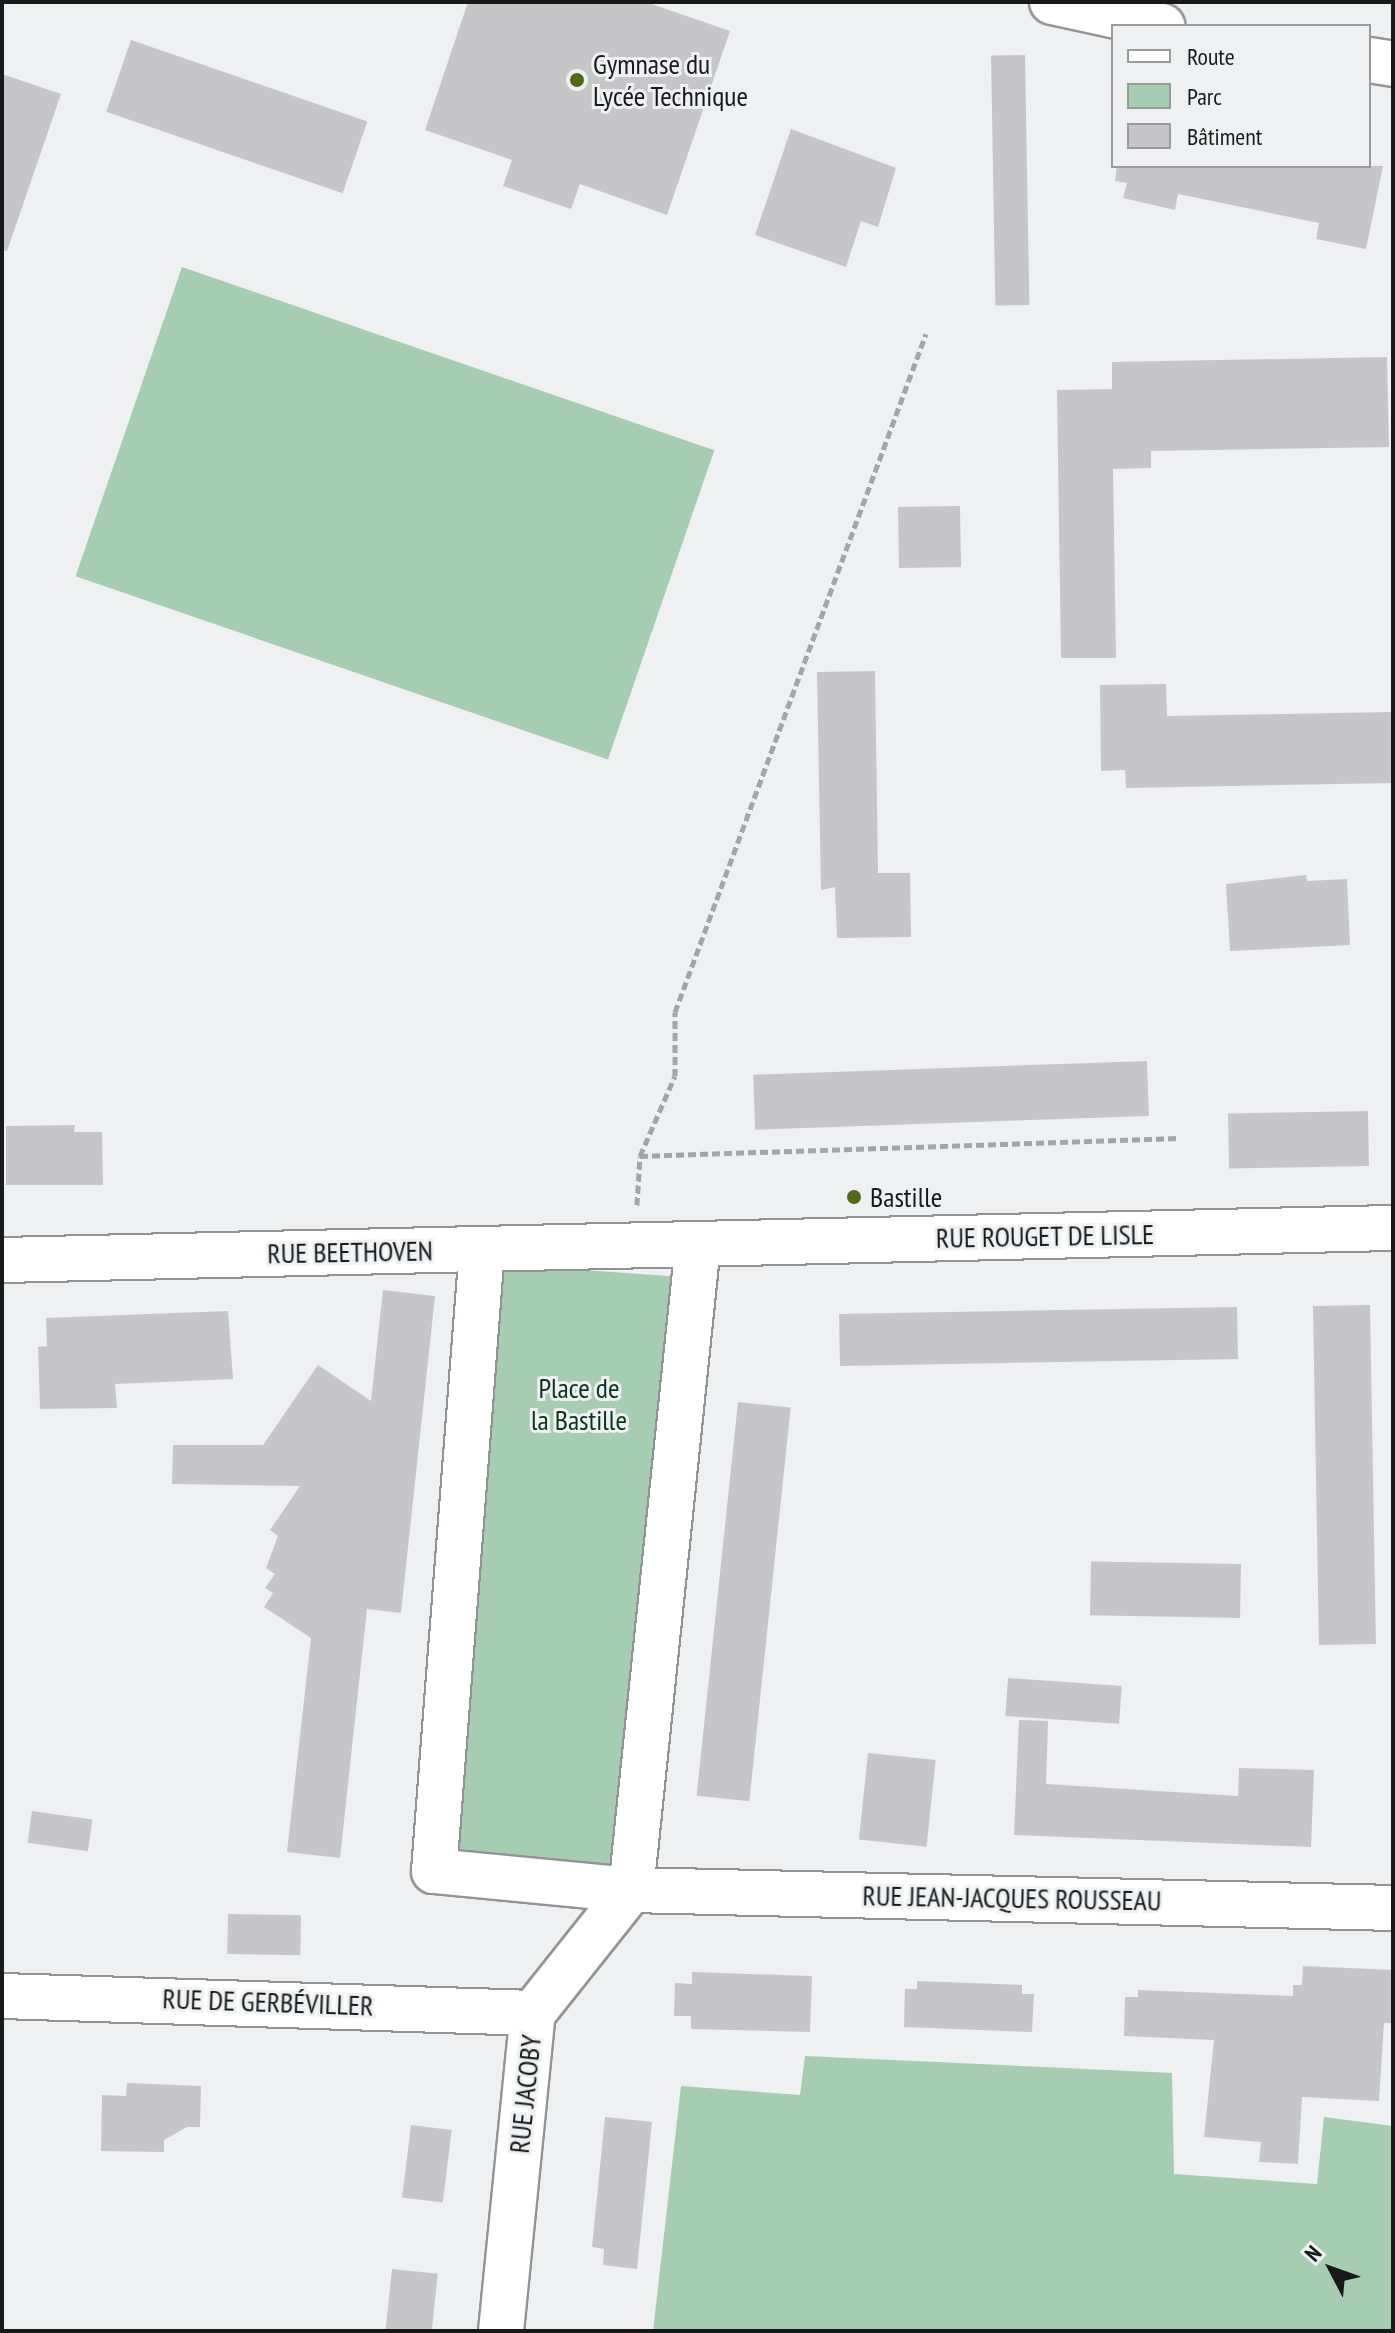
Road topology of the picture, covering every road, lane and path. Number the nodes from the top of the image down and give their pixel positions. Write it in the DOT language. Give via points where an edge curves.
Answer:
graph roads {
  1 [pos="1052,2"];
  2 [pos="1155,17"];
  3 [pos="1371,60"];
  4 [pos="1393,64"];
  5 [pos="926,334"];
  6 [pos="1179,1138"];
  7 [pos="640,1156"];
  8 [pos="1393,1228"];
  9 [pos="698,1244"];
  10 [pos="634,1246"];
  11 [pos="482,1249"];
  12 [pos="2,1260"];
  13 [pos="631,1890"];
  14 [pos="1393,1908"];
  15 [pos="2,1996"];
  16 [pos="533,2013"];
  17 [pos="501,2331"];
  1 -- 2 [label="street"];
  3 -- 4 [label="street"];
  5 -- 7 [label="path" via="675,1012 675,1076"];
  6 -- 7 [label="path"];
  7 -- 10 [label="path"];
  8 -- 9 [label="street, RUE ROUGET DE LISLE"];
  9 -- 10 [label="street, RUE BEETHOVEN"];
  9 -- 13 [label="street"];
  10 -- 11 [label="street, RUE BEETHOVEN"];
  11 -- 12 [label="street, RUE BEETHOVEN"];
  11 -- 13 [label="street" via="434,1871"];
  13 -- 14 [label="street, RUE JEAN-JACQUES ROUSSEAU"];
  13 -- 16 [label="street, RUE JACOBY"];
  15 -- 16 [label="street, RUE DE GERBÉVILLER"];
  16 -- 17 [label="street, RUE JACOBY"];
}
